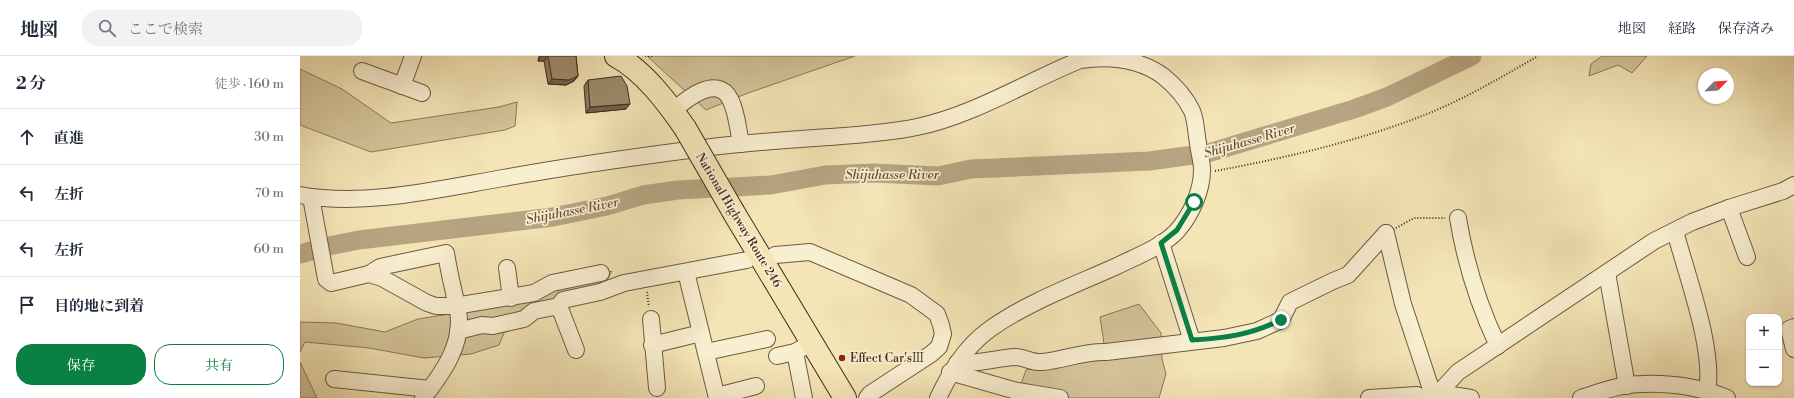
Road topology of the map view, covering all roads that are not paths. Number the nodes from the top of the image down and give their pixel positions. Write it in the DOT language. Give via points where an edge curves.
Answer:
graph roads {
  1 [pos="413,56"];
  2 [pos="616,56"];
  3 [pos="1112,57"];
  4 [pos="1136,59"];
  5 [pos="362,71"];
  6 [pos="402,86"];
  7 [pos="422,93"];
  8 [pos="679,120"];
  9 [pos="741,144"];
  10 [pos="1794,185"];
  11 [pos="308,202"];
  12 [pos="1729,208"];
  13 [pos="1458,218"];
  14 [pos="1675,231"];
  15 [pos="1161,243"];
  16 [pos="775,255"];
  17 [pos="1747,258"];
  18 [pos="747,260"];
  19 [pos="507,268"];
  20 [pos="601,272"];
  21 [pos="686,272"];
  22 [pos="1607,273"];
  23 [pos="369,274"];
  24 [pos="511,298"];
  25 [pos="455,306"];
  26 [pos="559,306"];
  27 [pos="651,319"];
  28 [pos="1794,327"];
  29 [pos="458,331"];
  30 [pos="701,333"];
  31 [pos="1192,340"];
  32 [pos="760,344"];
  33 [pos="652,346"];
  34 [pos="1498,346"];
  35 [pos="803,347"];
  36 [pos="967,349"];
  37 [pos="1794,349"];
  38 [pos="576,350"];
  39 [pos="706,352"];
  40 [pos="931,354"];
  41 [pos="777,356"];
  42 [pos="953,367"];
  43 [pos="334,379"];
  44 [pos="653,383"];
  45 [pos="756,386"];
  46 [pos="1627,386"];
  47 [pos="1707,391"];
  48 [pos="1685,392"];
  49 [pos="427,394"];
  50 [pos="1611,394"];
  51 [pos="1436,396"];
  52 [pos="717,397"];
  53 [pos="804,398"];
  54 [pos="845,398"];
  55 [pos="867,398"];
  56 [pos="938,398"];
  57 [pos="1060,398"];
  58 [pos="1369,398"];
  59 [pos="1423,398"];
  60 [pos="1472,398"];
  61 [pos="1581,398"];
  62 [pos="1727,398"];
  1 -- 6 [label="street"];
  2 -- 8 [label="highway, National Highway Route 246" via="640,74"];
  3 -- 4 [label="street"];
  3 -- 9 [label="street" via="1080,60 985,104 918,127 882,133"];
  4 -- 15 [label="street" via="1171,83 1192,111 1202,171 1198,194 1190,210 1177,230"];
  5 -- 6 [label="street"];
  6 -- 7 [label="street"];
  8 -- 9 [label="street" via="683,101 710,88 719,89 730,97"];
  8 -- 35 [label="highway, National Highway Route 246, bridge" via="734,213"];
  9 -- 11 [label="street" via="543,171 409,194"];
  10 -- 12 [label="street"];
  11 -- 23 [label="street" via="326,279 331,283"];
  12 -- 14 [label="street"];
  12 -- 17 [label="street"];
  13 -- 34 [label="street" via="1466,256"];
  14 -- 22 [label="street" via="1654,241"];
  14 -- 47 [label="street" via="1707,356"];
  15 -- 31 [label="street"];
  15 -- 36 [label="street" via="1021,310 989,330"];
  16 -- 40 [label="street" via="810,252 911,295 937,314 941,325 943,334 939,347"];
  18 -- 21 [label="street"];
  19 -- 24 [label="street"];
  20 -- 24 [label="street" via="552,283 534,293"];
  21 -- 26 [label="street" via="624,282 600,292 562,300"];
  21 -- 30 [label="street"];
  22 -- 34 [label="street"];
  22 -- 46 [label="street"];
  23 -- 25 [label="street" via="382,278 427,303 436,306"];
  23 -- 25 [label="street" via="380,267 446,254"];
  24 -- 25 [label="street"];
  25 -- 29 [label="street" via="458,311"];
  26 -- 29 [label="street" via="534,311 524,319"];
  26 -- 38 [label="street"];
  27 -- 33 [label="street"];
  28 -- 37 [label="street" via="1789,329"];
  29 -- 49 [label="street" via="446,367"];
  30 -- 33 [label="street"];
  30 -- 39 [label="street"];
  31 -- 42 [label="street" via="1106,352 1094,351 1040,363 1016,357"];
  31 -- 51 [label="street" via="1224,338 1257,331 1281,320 1290,302 1353,272 1386,233 1403,304"];
  32 -- 39 [label="street"];
  33 -- 44 [label="street"];
  34 -- 51 [label="street" via="1458,372"];
  35 -- 41 [label="street"];
  35 -- 53 [label="street"];
  35 -- 54 [label="highway, National Highway Route 246"];
  36 -- 40 [label="street" via="963,345 935,359"];
  36 -- 42 [label="street"];
  39 -- 52 [label="street"];
  40 -- 55 [label="street"];
  42 -- 56 [label="street"];
  42 -- 57 [label="street" via="1013,390"];
  43 -- 49 [label="street"];
  45 -- 52 [label="street"];
  46 -- 48 [label="street" via="1641,384"];
  46 -- 50 [label="street"];
  47 -- 48 [label="street"];
  47 -- 62 [label="street"];
  50 -- 61 [label="street"];
  51 -- 60 [label="street"];
  58 -- 59 [label="street" via="1417,395"];
}
